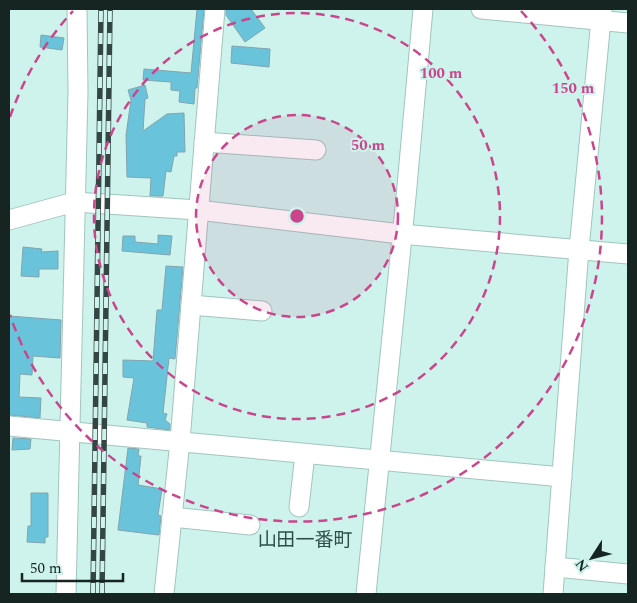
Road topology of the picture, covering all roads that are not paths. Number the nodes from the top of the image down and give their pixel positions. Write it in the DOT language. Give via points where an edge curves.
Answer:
graph roads {
  1 [pos="77,9"];
  2 [pos="215,9"];
  3 [pos="423,9"];
  4 [pos="481,9"];
  5 [pos="601,14"];
  6 [pos="628,23"];
  7 [pos="204,142"];
  8 [pos="316,150"];
  9 [pos="74,202"];
  10 [pos="198,210"];
  11 [pos="9,220"];
  12 [pos="402,234"];
  13 [pos="579,249"];
  14 [pos="628,254"];
  15 [pos="191,305"];
  16 [pos="262,311"];
  17 [pos="9,426"];
  18 [pos="69,431"];
  19 [pos="180,441"];
  20 [pos="305,454"];
  21 [pos="379,461"];
  22 [pos="562,477"];
  23 [pos="298,507"];
  24 [pos="172,517"];
  25 [pos="250,524"];
  26 [pos="555,567"];
  27 [pos="628,574"];
  28 [pos="66,594"];
  29 [pos="164,594"];
  30 [pos="366,594"];
  31 [pos="553,594"];
  1 -- 9 [label="street"];
  2 -- 7 [label="street"];
  3 -- 12 [label="street"];
  4 -- 5 [label="street"];
  5 -- 6 [label="street"];
  5 -- 13 [label="street"];
  7 -- 8 [label="street"];
  7 -- 10 [label="street"];
  9 -- 10 [label="street"];
  9 -- 11 [label="street"];
  9 -- 18 [label="street"];
  10 -- 12 [label="street"];
  10 -- 15 [label="street"];
  12 -- 13 [label="street"];
  12 -- 21 [label="street"];
  13 -- 14 [label="street"];
  13 -- 22 [label="street"];
  15 -- 16 [label="street"];
  15 -- 19 [label="street"];
  17 -- 18 [label="street"];
  18 -- 19 [label="street"];
  18 -- 28 [label="street"];
  19 -- 20 [label="street"];
  19 -- 24 [label="street"];
  20 -- 21 [label="street"];
  20 -- 23 [label="street"];
  21 -- 22 [label="street"];
  21 -- 30 [label="street"];
  22 -- 26 [label="street"];
  24 -- 25 [label="street"];
  24 -- 29 [label="street"];
  26 -- 27 [label="street"];
  26 -- 31 [label="street"];
}
